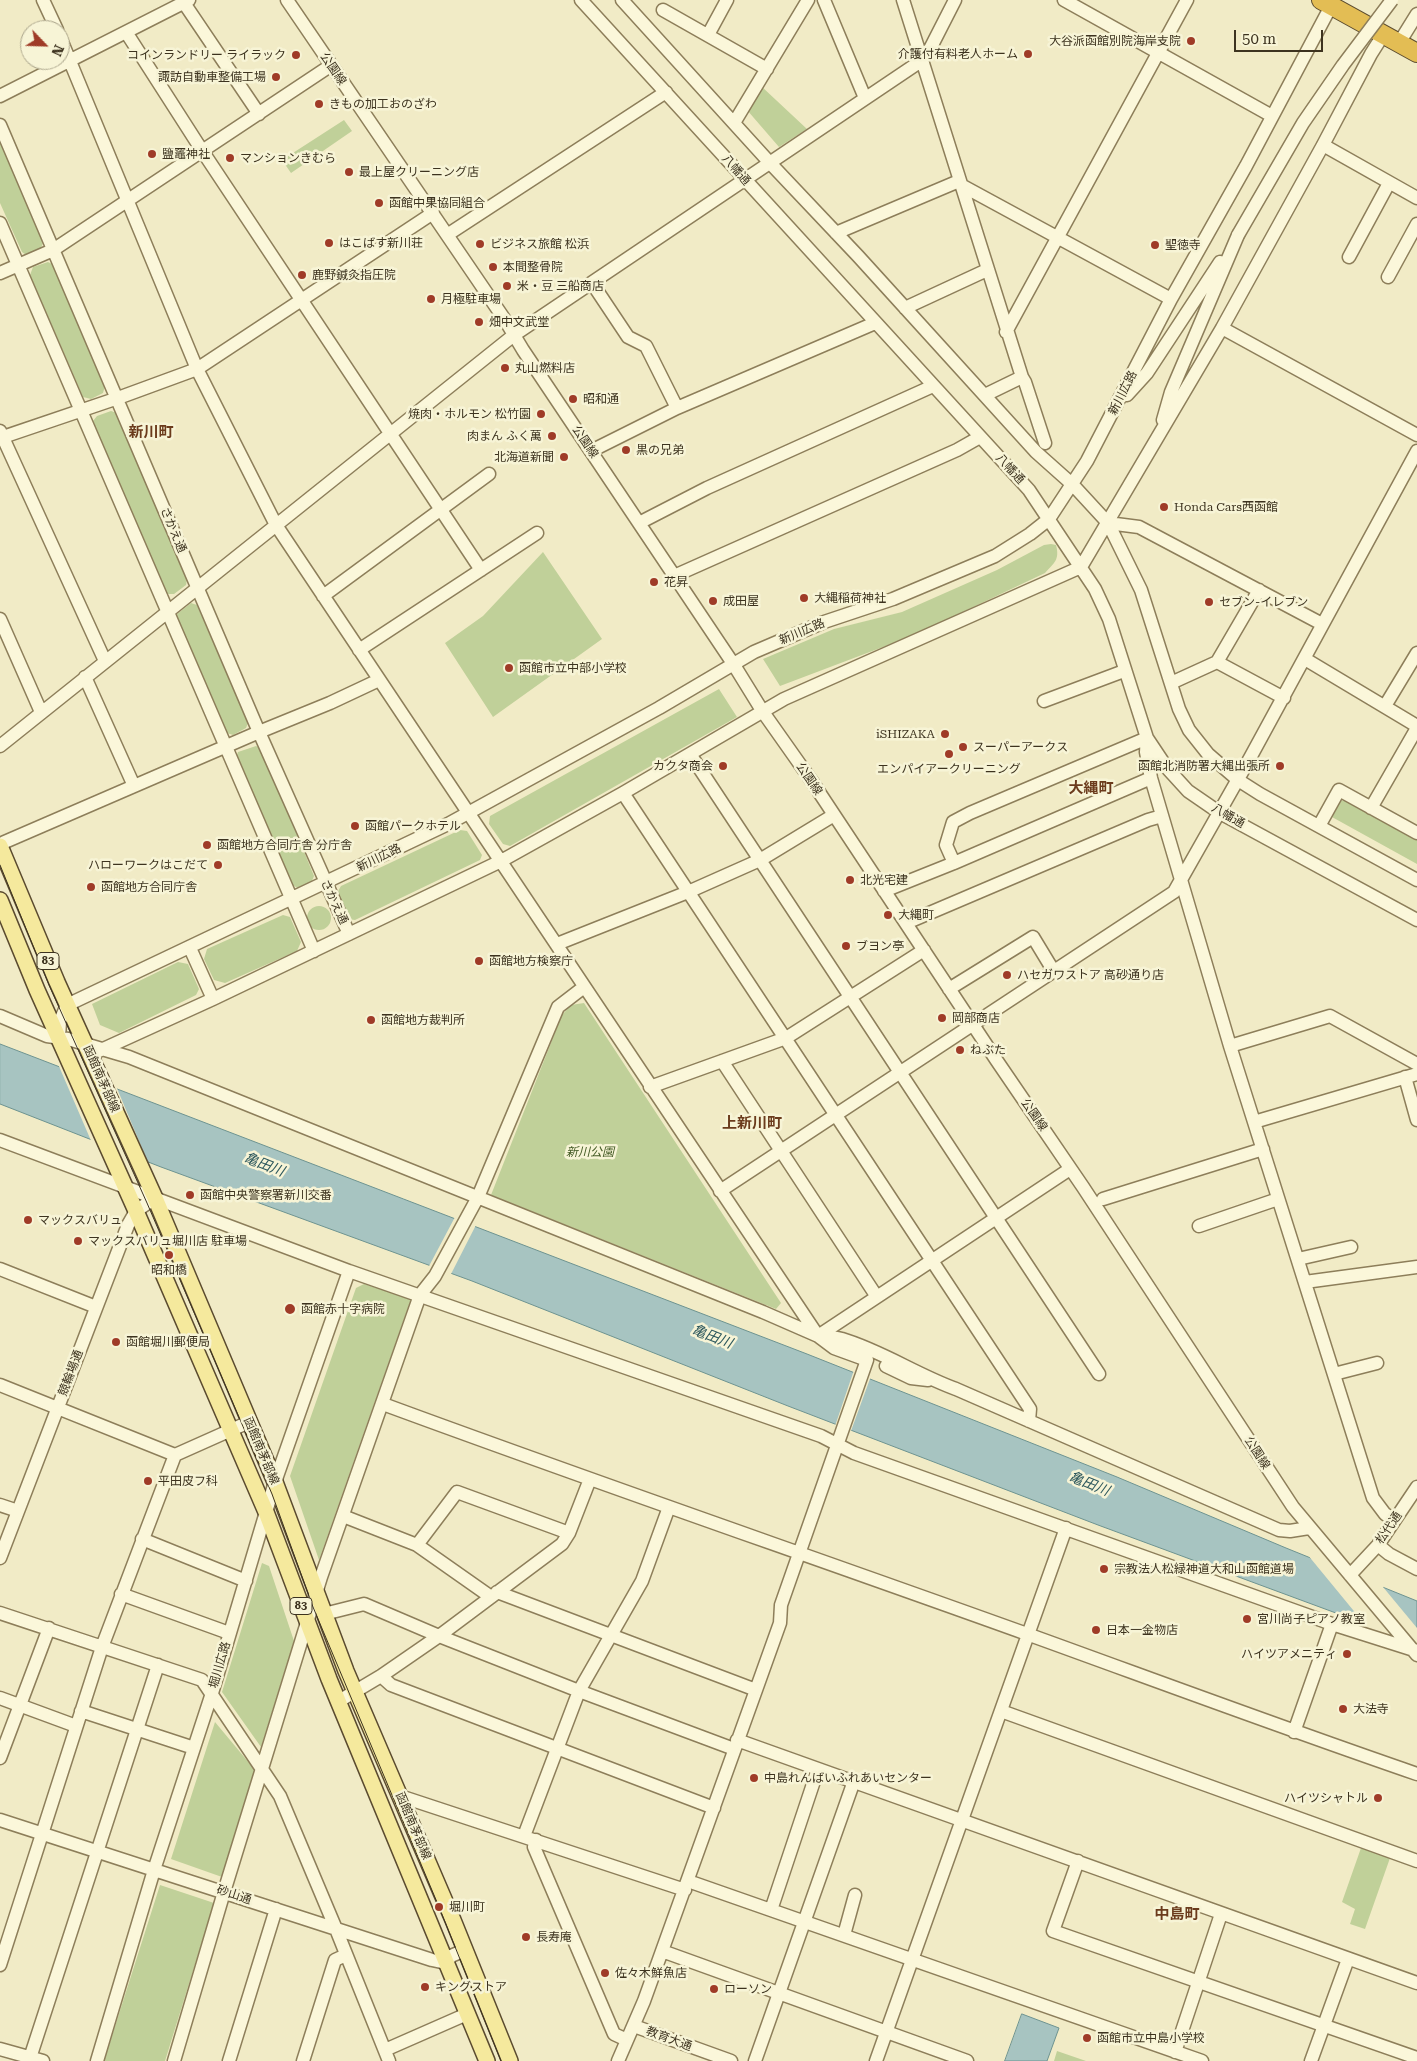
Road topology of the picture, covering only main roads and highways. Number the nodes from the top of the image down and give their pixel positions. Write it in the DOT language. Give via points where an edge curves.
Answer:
graph roads {
  1 [pos="1326,3"];
  2 [pos="1417,53"];
  3 [pos="0,845"];
  4 [pos="0,900"];
  5 [pos="487,2061"];
  6 [pos="510,2061"];
  1 -- 2 [label="highway"];
  3 -- 6 [label="main road, 函館南茅部線 / 83" via="275,1482 355,1691"];
  4 -- 5 [label="main road, 函館南茅部線 / 83" via="266,1512 308,1625"];
}
